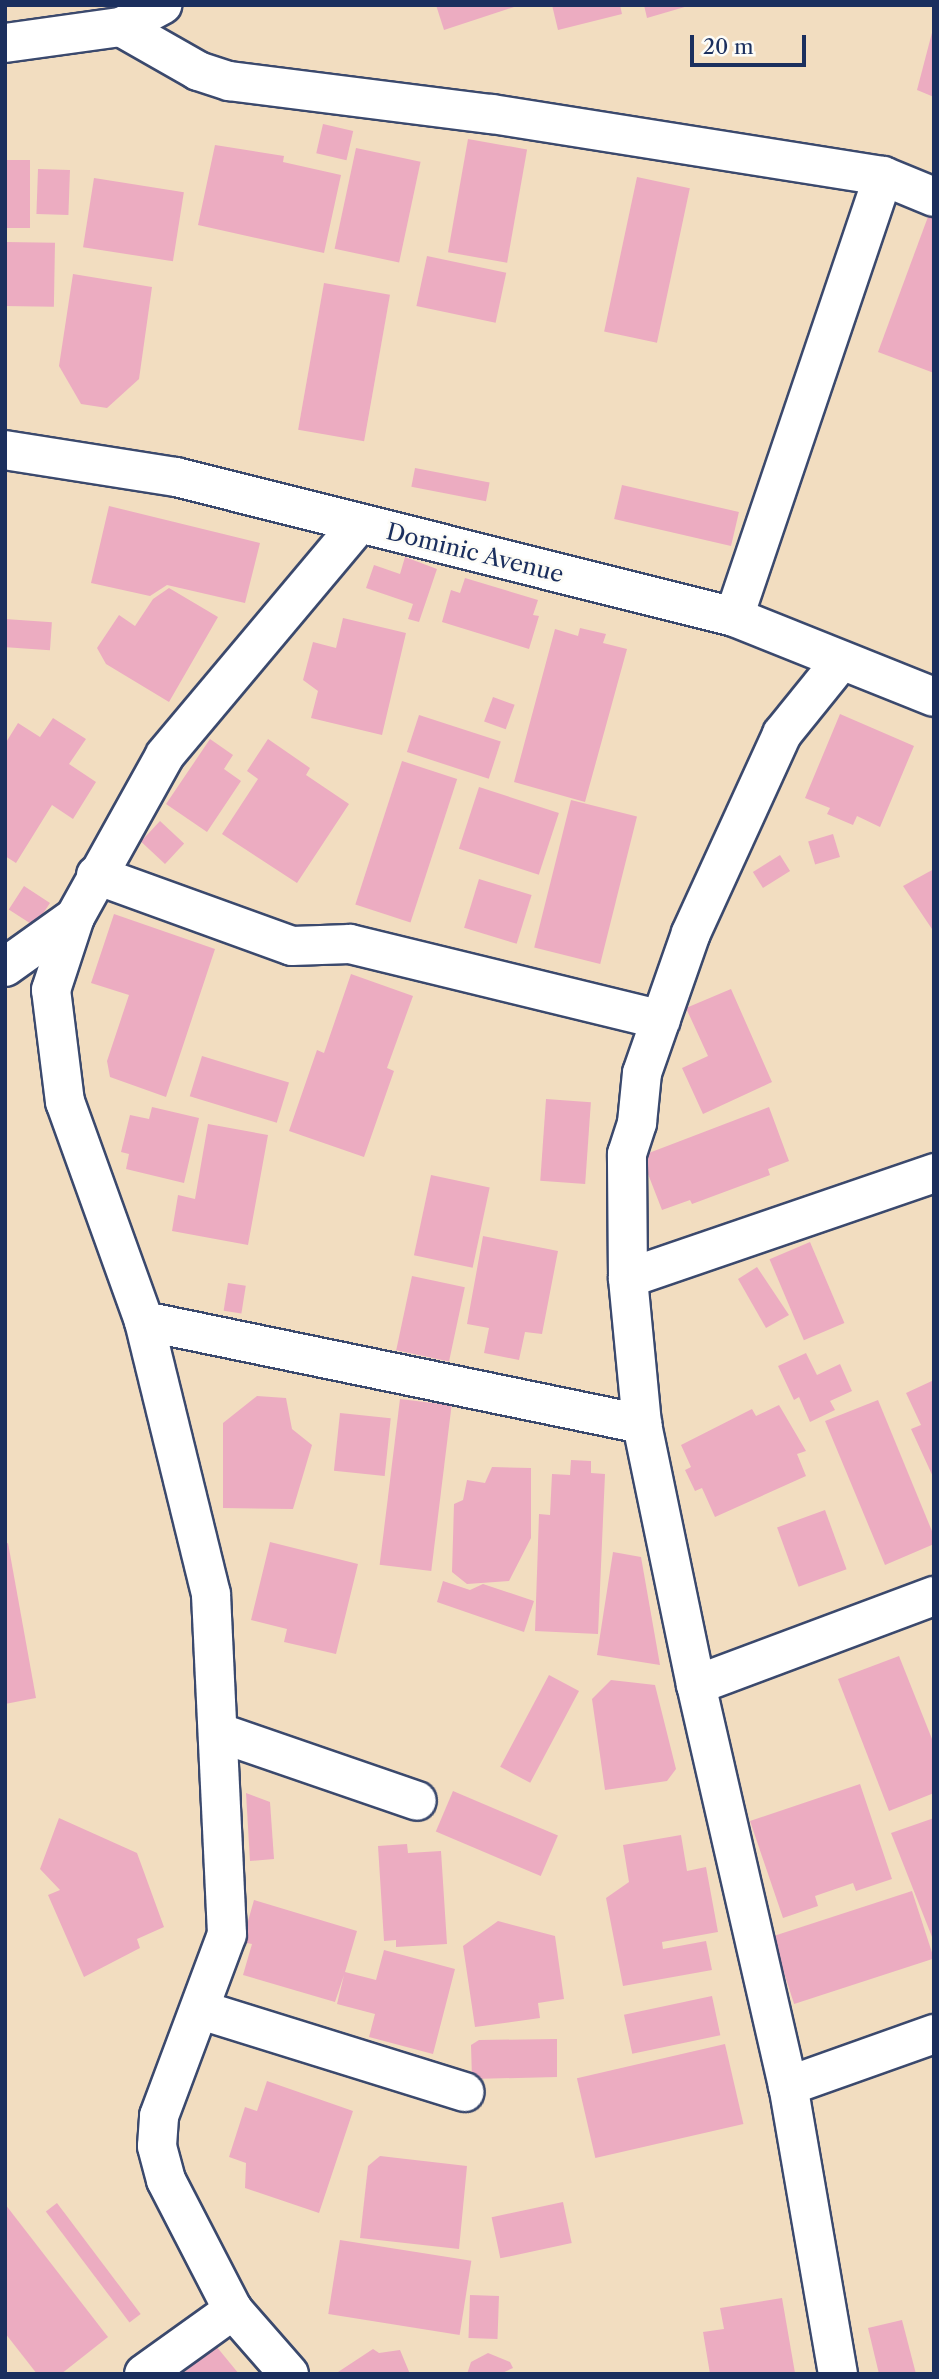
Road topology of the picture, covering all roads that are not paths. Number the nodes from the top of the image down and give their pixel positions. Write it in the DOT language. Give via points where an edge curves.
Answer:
graph roads {
  1 [pos="162,5"];
  2 [pos="121,27"];
  3 [pos="5,44"];
  4 [pos="883,176"];
  5 [pos="934,197"];
  6 [pos="5,450"];
  7 [pos="359,524"];
  8 [pos="734,617"];
  9 [pos="841,661"];
  10 [pos="934,697"];
  11 [pos="96,876"];
  12 [pos="75,917"];
  13 [pos="5,967"];
  14 [pos="661,1020"];
  15 [pos="934,1172"];
  16 [pos="628,1279"];
  17 [pos="144,1321"];
  18 [pos="642,1424"];
  19 [pos="934,1596"];
  20 [pos="696,1685"];
  21 [pos="220,1733"];
  22 [pos="417,1801"];
  23 [pos="201,2010"];
  24 [pos="934,2034"];
  25 [pos="788,2086"];
  26 [pos="465,2092"];
  27 [pos="233,2310"];
  28 [pos="144,2374"];
  29 [pos="289,2374"];
  30 [pos="838,2374"];
  1 -- 2 [label="street"];
  2 -- 3 [label="street"];
  2 -- 4 [label="street" via="198,71 229,81 492,114"];
  4 -- 5 [label="street"];
  4 -- 8 [label="street"];
  6 -- 7 [label="street, Dominic Avenue" via="176,477"];
  7 -- 8 [label="street, Dominic Avenue"];
  7 -- 11 [label="street" via="166,755"];
  8 -- 9 [label="street, Dominic Avenue"];
  9 -- 10 [label="street, Dominic Avenue"];
  9 -- 14 [label="street" via="782,734 691,933"];
  11 -- 12 [label="street"];
  11 -- 14 [label="street" via="292,946 350,944"];
  12 -- 13 [label="street"];
  12 -- 17 [label="street" via="51,990 65,1102"];
  14 -- 16 [label="street" via="642,1073 637,1123 627,1154"];
  15 -- 16 [label="street"];
  16 -- 18 [label="street"];
  17 -- 18 [label="street"];
  17 -- 21 [label="street" via="211,1594"];
  18 -- 20 [label="street"];
  19 -- 20 [label="street"];
  20 -- 25 [label="street"];
  21 -- 22 [label="street"];
  21 -- 23 [label="street" via="227,1934"];
  23 -- 26 [label="street"];
  23 -- 27 [label="street" via="159,2116 157,2146 166,2180"];
  24 -- 25 [label="street"];
  25 -- 30 [label="street"];
  27 -- 28 [label="street"];
  27 -- 29 [label="street"];
}
